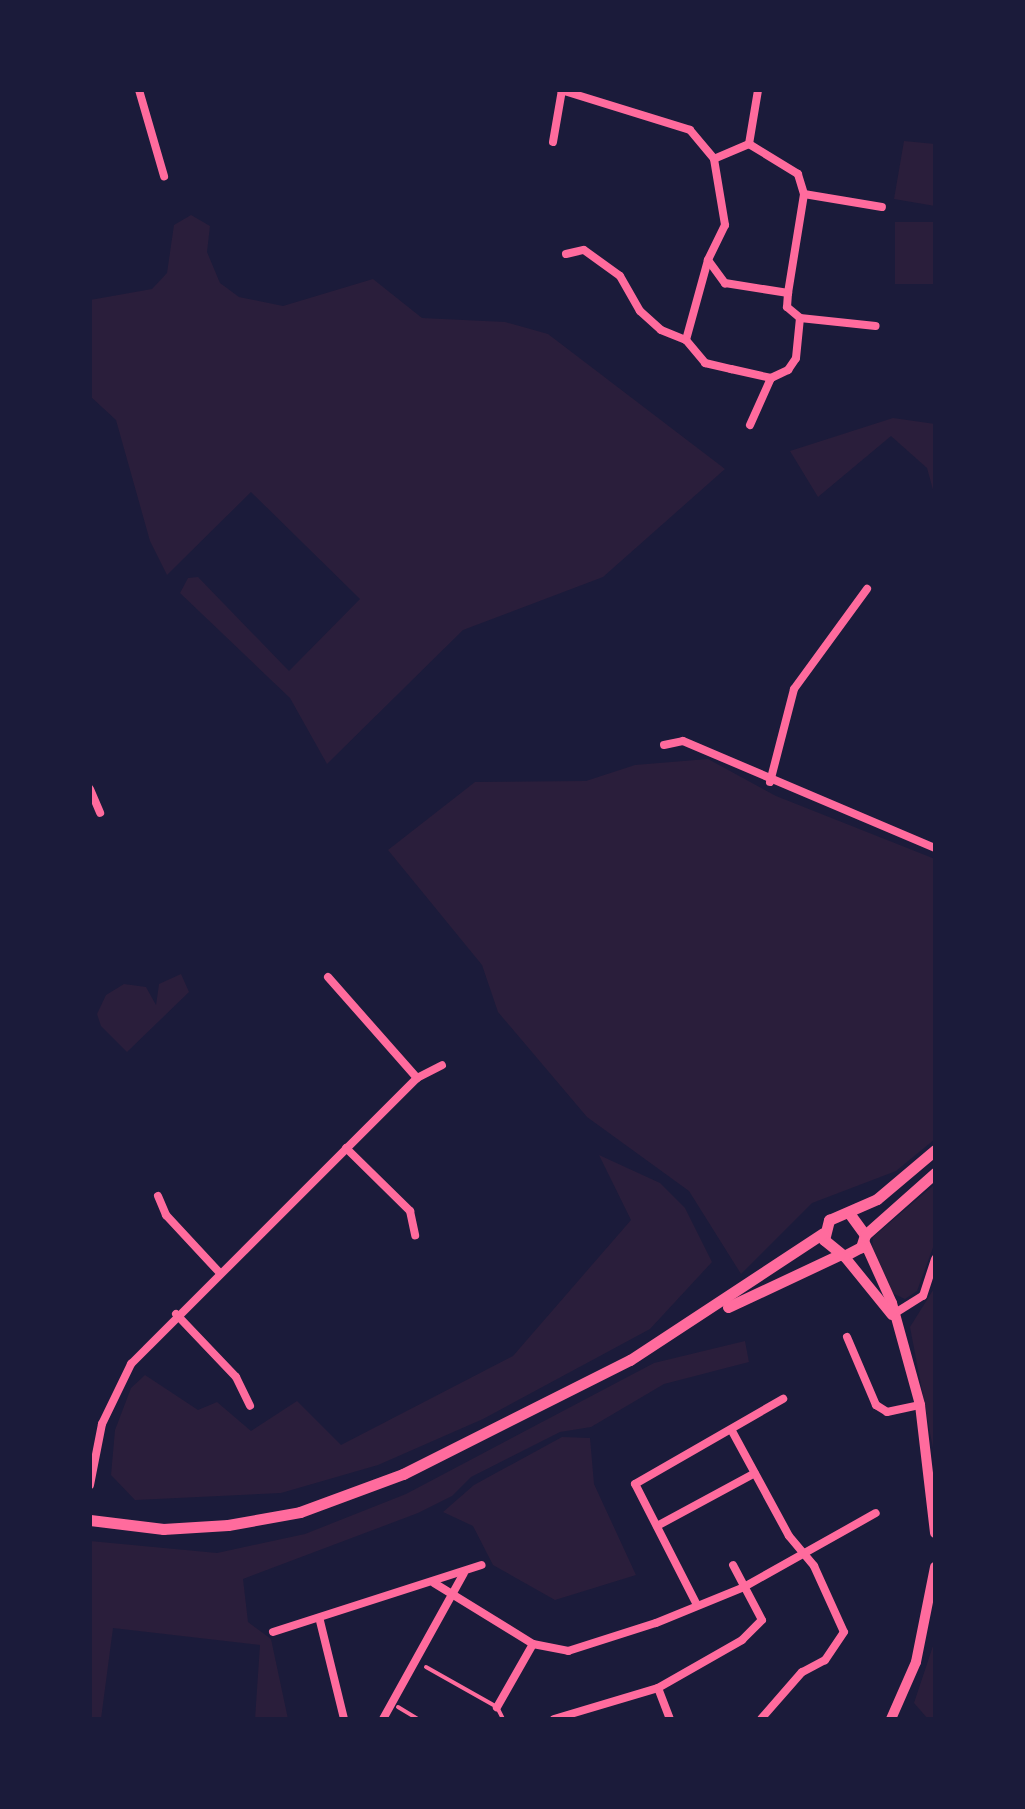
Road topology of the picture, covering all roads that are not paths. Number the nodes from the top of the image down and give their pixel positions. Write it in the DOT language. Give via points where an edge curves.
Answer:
graph roads {
  1 [pos="139,90"];
  2 [pos="562,90"];
  3 [pos="758,90"];
  4 [pos="578,93"];
  5 [pos="554,142"];
  6 [pos="749,144"];
  7 [pos="714,159"];
  8 [pos="164,176"];
  9 [pos="804,194"];
  10 [pos="882,207"];
  11 [pos="566,254"];
  12 [pos="708,260"];
  13 [pos="788,293"];
  14 [pos="800,318"];
  15 [pos="876,326"];
  16 [pos="686,340"];
  17 [pos="771,378"];
  18 [pos="750,426"];
  19 [pos="867,589"];
  20 [pos="664,745"];
  21 [pos="770,782"];
  22 [pos="90,789"];
  23 [pos="100,814"];
  24 [pos="935,848"];
  25 [pos="328,977"];
  26 [pos="442,1065"];
  27 [pos="417,1078"];
  28 [pos="346,1148"];
  29 [pos="935,1150"];
  30 [pos="935,1172"];
  31 [pos="158,1196"];
  32 [pos="848,1213"];
  33 [pos="823,1233"];
  34 [pos="416,1234"];
  35 [pos="865,1238"];
  36 [pos="842,1255"];
  37 [pos="935,1260"];
  38 [pos="220,1272"];
  39 [pos="176,1314"];
  40 [pos="892,1315"];
  41 [pos="679,1331"];
  42 [pos="848,1337"];
  43 [pos="783,1399"];
  44 [pos="920,1405"];
  45 [pos="250,1406"];
  46 [pos="90,1418"];
  47 [pos="102,1424"];
  48 [pos="732,1431"];
  49 [pos="755,1473"];
  50 [pos="90,1485"];
  51 [pos="876,1512"];
  52 [pos="90,1520"];
  53 [pos="934,1524"];
  54 [pos="657,1526"];
  55 [pos="935,1533"];
  56 [pos="804,1554"];
  57 [pos="482,1565"];
  58 [pos="733,1565"];
  59 [pos="935,1568"];
  60 [pos="464,1573"];
  61 [pos="434,1583"];
  62 [pos="744,1587"];
  63 [pos="454,1595"];
  64 [pos="697,1605"];
  65 [pos="320,1621"];
  66 [pos="274,1632"];
  67 [pos="533,1644"];
  68 [pos="426,1667"];
  69 [pos="658,1688"];
  70 [pos="398,1707"];
  71 [pos="497,1707"];
  72 [pos="344,1719"];
  73 [pos="383,1719"];
  74 [pos="418,1719"];
  75 [pos="503,1719"];
  76 [pos="554,1719"];
  77 [pos="670,1719"];
  78 [pos="761,1719"];
  79 [pos="893,1719"];
  1 -- 8 [label="street"];
  2 -- 4 [label="street"];
  2 -- 5 [label="street"];
  3 -- 6 [label="street"];
  4 -- 7 [label="street" via="690,130"];
  6 -- 7 [label="street"];
  6 -- 9 [label="street" via="798,174"];
  7 -- 12 [label="street" via="725,225"];
  9 -- 10 [label="street"];
  9 -- 13 [label="street"];
  11 -- 16 [label="street" via="584,250 608,267 640,311"];
  12 -- 13 [label="street" via="725,283"];
  12 -- 16 [label="street"];
  13 -- 14 [label="street" via="787,307"];
  14 -- 15 [label="street"];
  14 -- 17 [label="street" via="796,358"];
  16 -- 17 [label="street" via="705,362"];
  17 -- 18 [label="street"];
  19 -- 21 [label="street" via="794,689"];
  20 -- 21 [label="street" via="682,742"];
  21 -- 24 [label="street"];
  22 -- 23 [label="street"];
  25 -- 27 [label="street"];
  26 -- 27 [label="street"];
  27 -- 28 [label="street"];
  28 -- 34 [label="street" via="410,1211"];
  28 -- 38 [label="street"];
  29 -- 32 [label="main road" via="877,1199"];
  30 -- 35 [label="main road"];
  31 -- 38 [label="street" via="166,1215"];
  32 -- 33 [label="main road" via="829,1220"];
  32 -- 35 [label="main road" via="861,1221"];
  33 -- 36 [label="main road" via="827,1247"];
  33 -- 41 [label="main road"];
  35 -- 36 [label="main road"];
  35 -- 40 [label="street"];
  36 -- 40 [label="street"];
  36 -- 41 [label="main road"];
  37 -- 40 [label="street" via="923,1296"];
  38 -- 39 [label="street"];
  39 -- 45 [label="street" via="236,1377"];
  39 -- 47 [label="street" via="131,1364"];
  40 -- 44 [label="street"];
  41 -- 52 [label="main road" via="452,1450 300,1512 163,1529"];
  42 -- 44 [label="street" via="876,1406 887,1412"];
  43 -- 48 [label="street"];
  44 -- 53 [label="street"];
  46 -- 47 [label="street"];
  47 -- 50 [label="street"];
  48 -- 49 [label="street"];
  48 -- 54 [label="street" via="635,1484"];
  49 -- 54 [label="street"];
  49 -- 56 [label="street"];
  51 -- 56 [label="street"];
  53 -- 55 [label="street"];
  54 -- 64 [label="street"];
  56 -- 62 [label="street"];
  56 -- 78 [label="street" via="844,1632 825,1660 802,1672"];
  57 -- 60 [label="street"];
  58 -- 62 [label="street"];
  59 -- 79 [label="street" via="916,1662"];
  60 -- 61 [label="street"];
  60 -- 63 [label="street"];
  61 -- 63 [label="street"];
  61 -- 65 [label="street"];
  62 -- 64 [label="street"];
  62 -- 69 [label="street" via="762,1620 742,1640"];
  63 -- 67 [label="street"];
  63 -- 73 [label="street"];
  64 -- 67 [label="street" via="568,1651"];
  65 -- 66 [label="street"];
  65 -- 72 [label="street"];
  67 -- 71 [label="street"];
  68 -- 71 [label="lane"];
  69 -- 76 [label="street"];
  69 -- 77 [label="street"];
  70 -- 74 [label="lane"];
  71 -- 75 [label="lane"];
}
